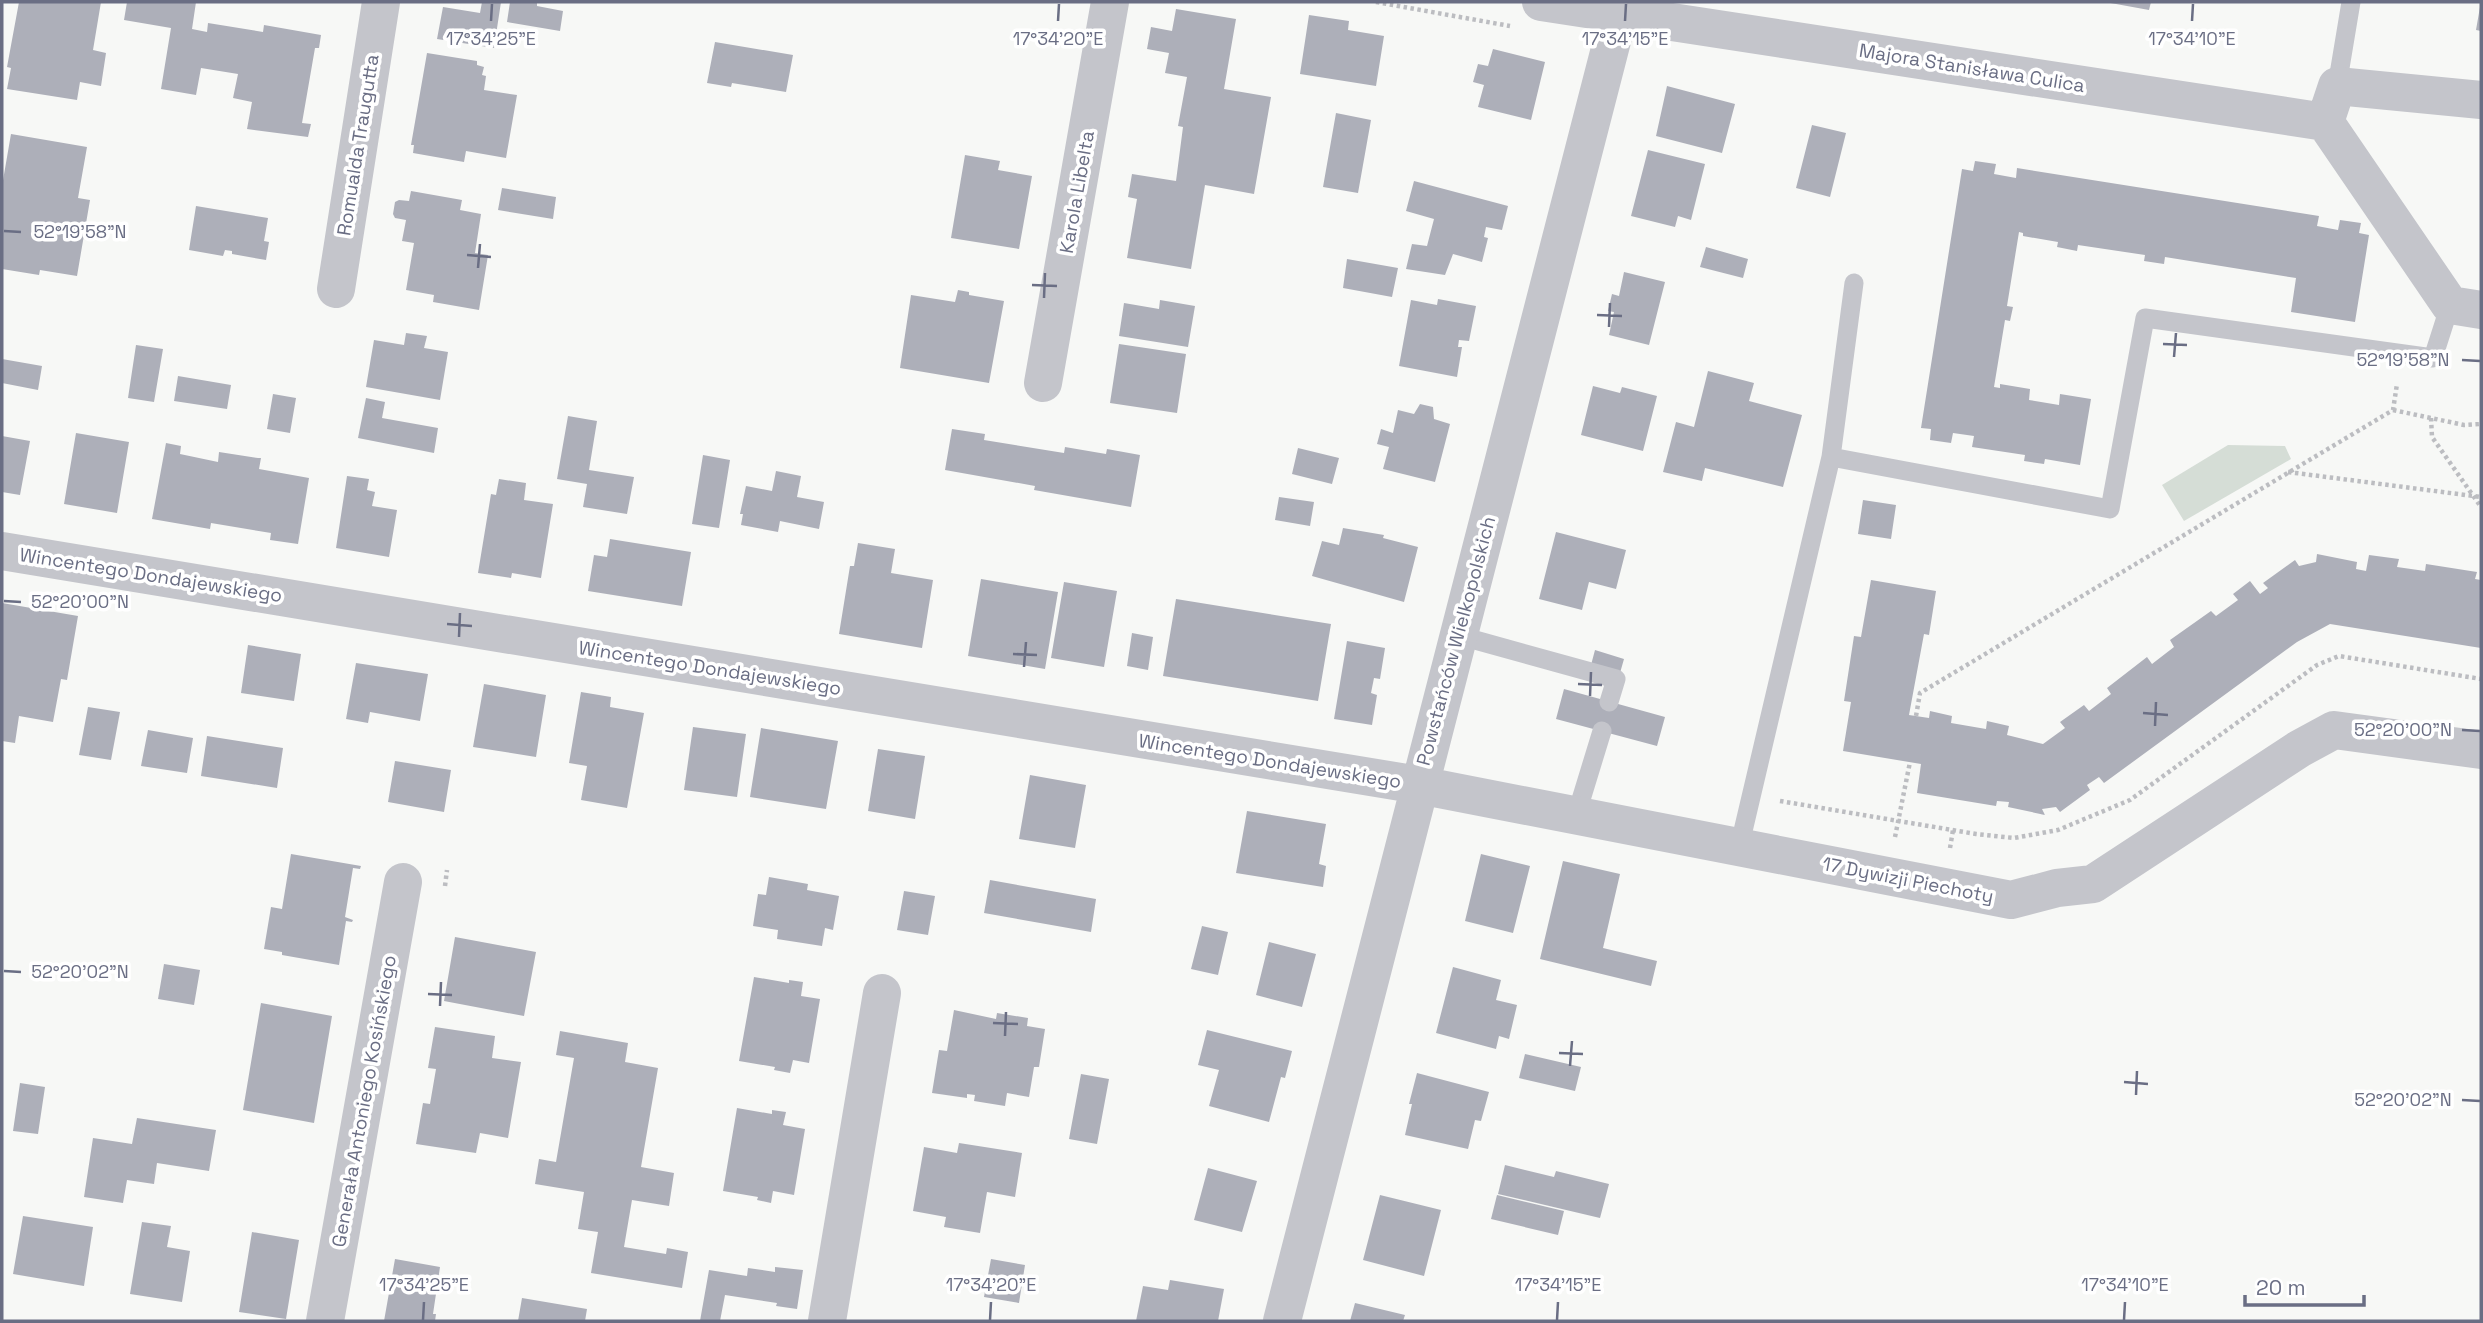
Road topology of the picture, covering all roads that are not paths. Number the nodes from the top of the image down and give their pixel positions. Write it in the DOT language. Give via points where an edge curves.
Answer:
graph roads {
  1 [pos="381,2"];
  2 [pos="1110,2"];
  3 [pos="1541,2"];
  4 [pos="2351,2"];
  5 [pos="1620,8"];
  6 [pos="2337,86"];
  7 [pos="2481,100"];
  8 [pos="2325,122"];
  9 [pos="1854,283"];
  10 [pos="336,289"];
  11 [pos="2466,307"];
  12 [pos="1043,383"];
  13 [pos="1831,457"];
  14 [pos="2,551"];
  15 [pos="1457,635"];
  16 [pos="1609,702"];
  17 [pos="1602,731"];
  18 [pos="2481,750"];
  19 [pos="1419,785"];
  20 [pos="1576,816"];
  21 [pos="1739,848"];
  22 [pos="403,882"];
  23 [pos="882,993"];
  24 [pos="325,1321"];
  25 [pos="827,1321"];
  26 [pos="1282,1321"];
  1 -- 10 [label="street, Romualda Traugutta"];
  2 -- 12 [label="street, Karola Libelta"];
  3 -- 5 [label="street, Majora Stanisława Culica"];
  4 -- 6 [label="lane"];
  5 -- 8 [label="street, Majora Stanisława Culica"];
  5 -- 15 [label="street, Powstańców Wielkopolskich"];
  6 -- 7 [label="street"];
  6 -- 8 [label="street"];
  8 -- 11 [label="street"];
  9 -- 13 [label="lane"];
  11 -- 13 [label="lane" via="2433,358 2146,318 2110,509"];
  13 -- 21 [label="lane"];
  14 -- 19 [label="street, Wincentego Dondajewskiego"];
  15 -- 16 [label="lane" via="1616,679"];
  15 -- 19 [label="street, Powstańców Wielkopolskich"];
  17 -- 20 [label="lane"];
  18 -- 21 [label="street, 17 Dywizji Piechoty" via="2334,730 2299,748 2092,884 2011,900"];
  19 -- 20 [label="street, 17 Dywizji Piechoty"];
  19 -- 26 [label="street, Powstańców Wielkopolskich"];
  20 -- 21 [label="street, 17 Dywizji Piechoty"];
  22 -- 24 [label="street, Generała Antoniego Kosińskiego"];
  23 -- 25 [label="street"];
}
